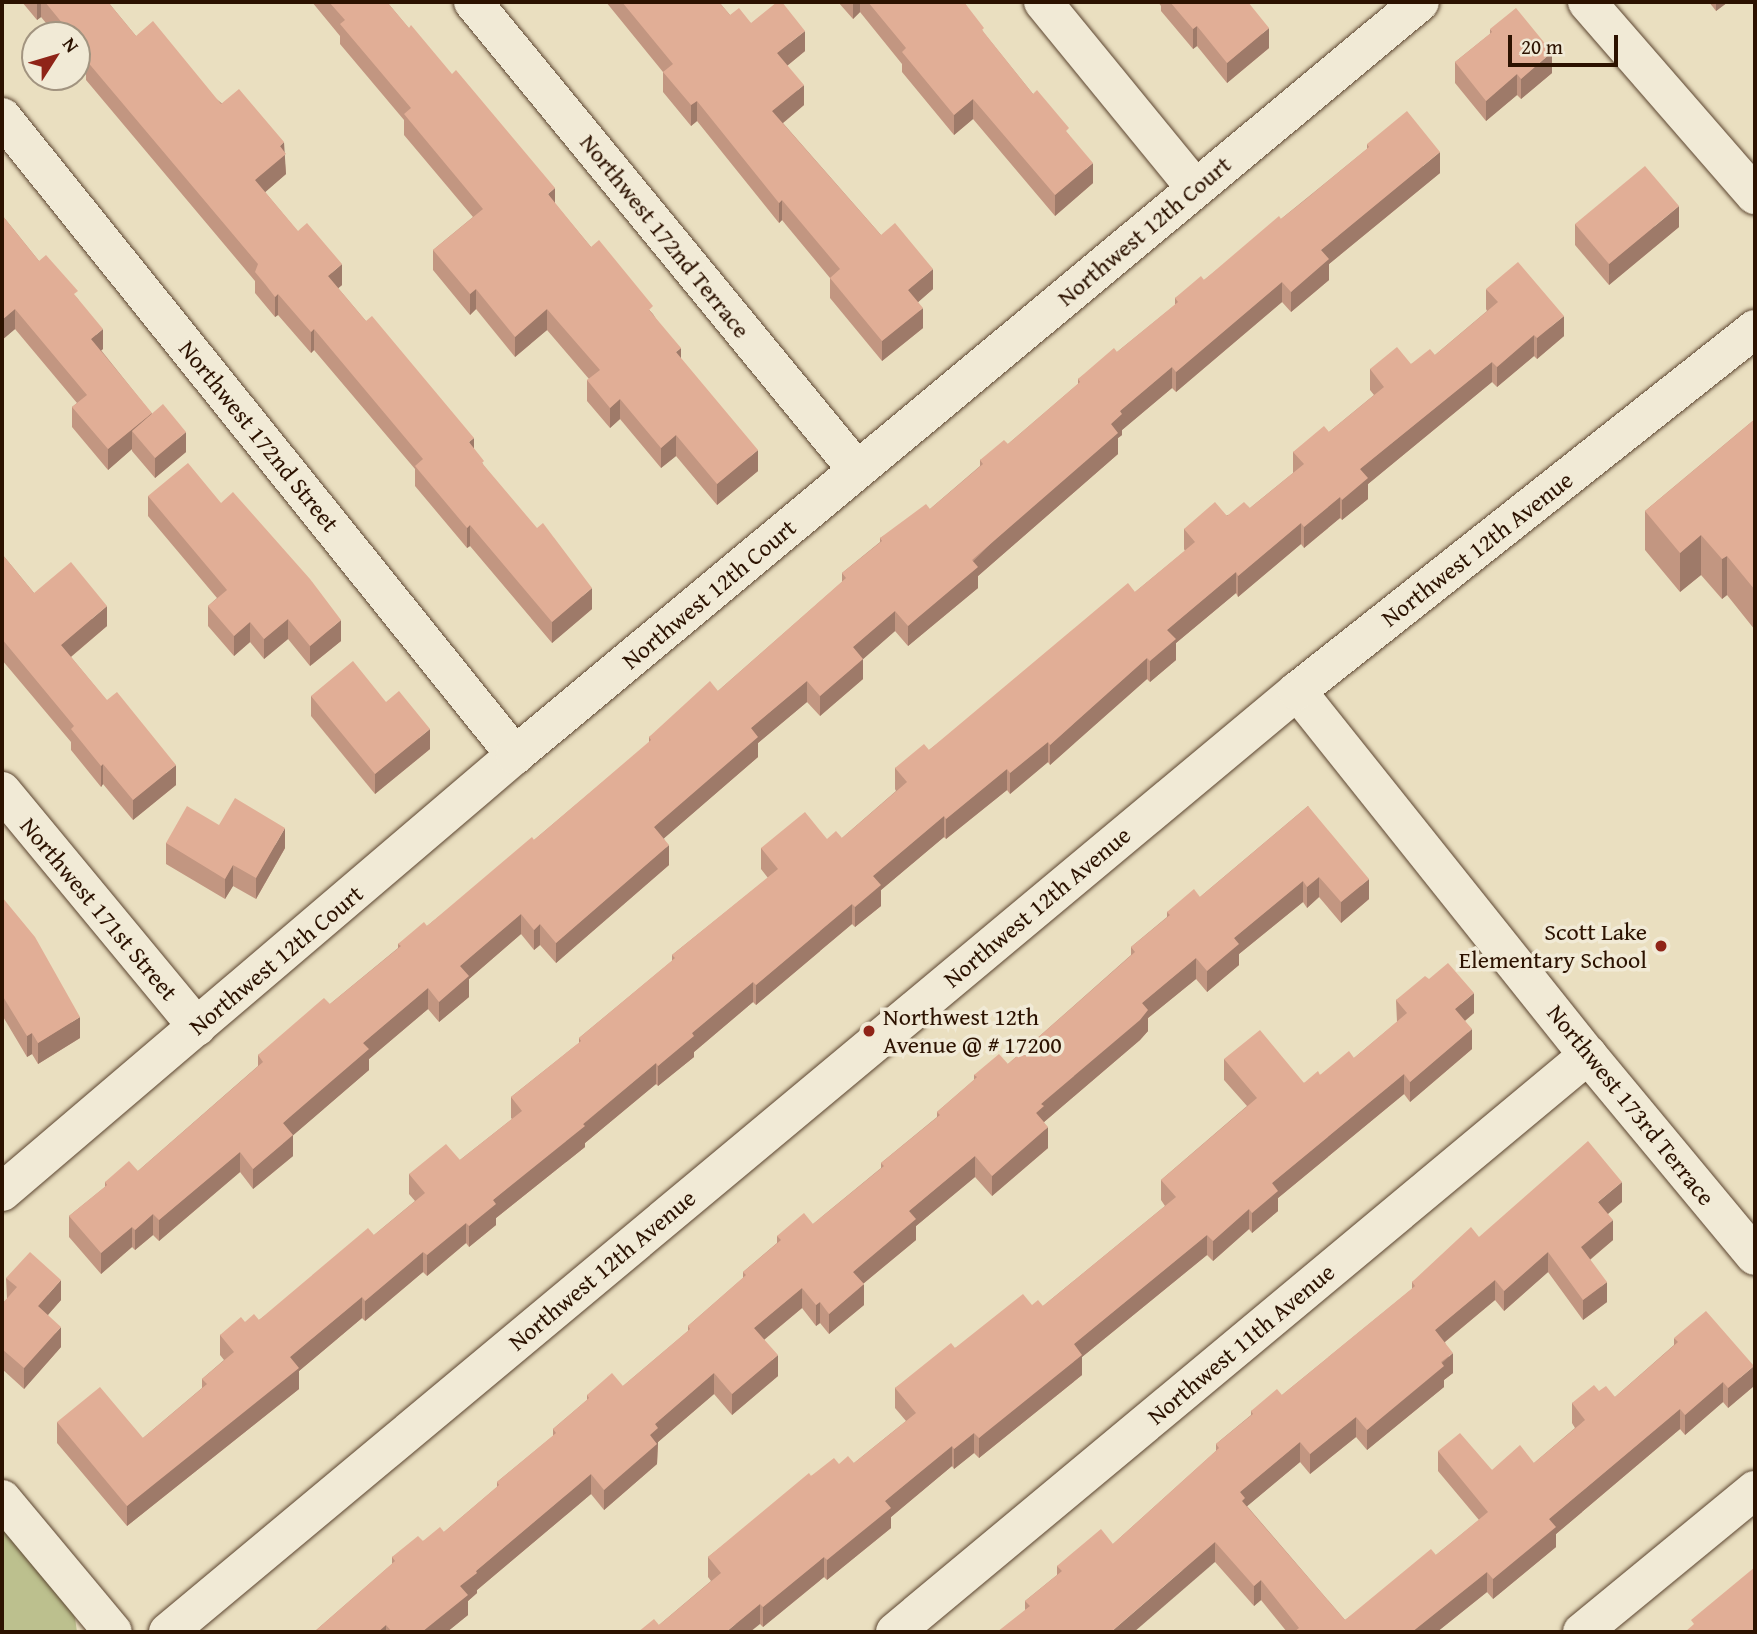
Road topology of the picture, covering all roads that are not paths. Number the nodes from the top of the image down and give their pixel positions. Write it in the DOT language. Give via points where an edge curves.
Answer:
graph roads {
  1 [pos="472,2"];
  2 [pos="1043,2"];
  3 [pos="1420,2"];
  4 [pos="1587,2"];
  5 [pos="2,117"];
  6 [pos="1195,188"];
  7 [pos="1755,195"];
  8 [pos="1755,329"];
  9 [pos="857,470"];
  10 [pos="1297,691"];
  11 [pos="515,755"];
  12 [pos="2,791"];
  13 [pos="197,1027"];
  14 [pos="1588,1055"];
  15 [pos="2,1192"];
  16 [pos="1755,1256"];
  17 [pos="1755,1490"];
  18 [pos="2,1499"];
  19 [pos="113,1632"];
  20 [pos="168,1632"];
  21 [pos="895,1632"];
  22 [pos="1582,1632"];
  1 -- 9 [label="street, Northwest 172nd Terrace"];
  2 -- 6 [label="street"];
  3 -- 6 [label="street, Northwest 12th Court"];
  4 -- 7 [label="street"];
  5 -- 11 [label="street, Northwest 172nd Street"];
  6 -- 9 [label="street, Northwest 12th Court"];
  8 -- 10 [label="street, Northwest 12th Avenue"];
  9 -- 11 [label="street, Northwest 12th Court"];
  10 -- 14 [label="street, Northwest 173rd Terrace"];
  10 -- 20 [label="street, Northwest 12th Avenue"];
  11 -- 13 [label="street, Northwest 12th Court"];
  12 -- 13 [label="street, Northwest 171st Street"];
  13 -- 15 [label="street, Northwest 12th Court"];
  14 -- 16 [label="street, Northwest 173rd Terrace"];
  14 -- 21 [label="street, Northwest 11th Avenue"];
  17 -- 22 [label="street"];
  18 -- 19 [label="street"];
}
